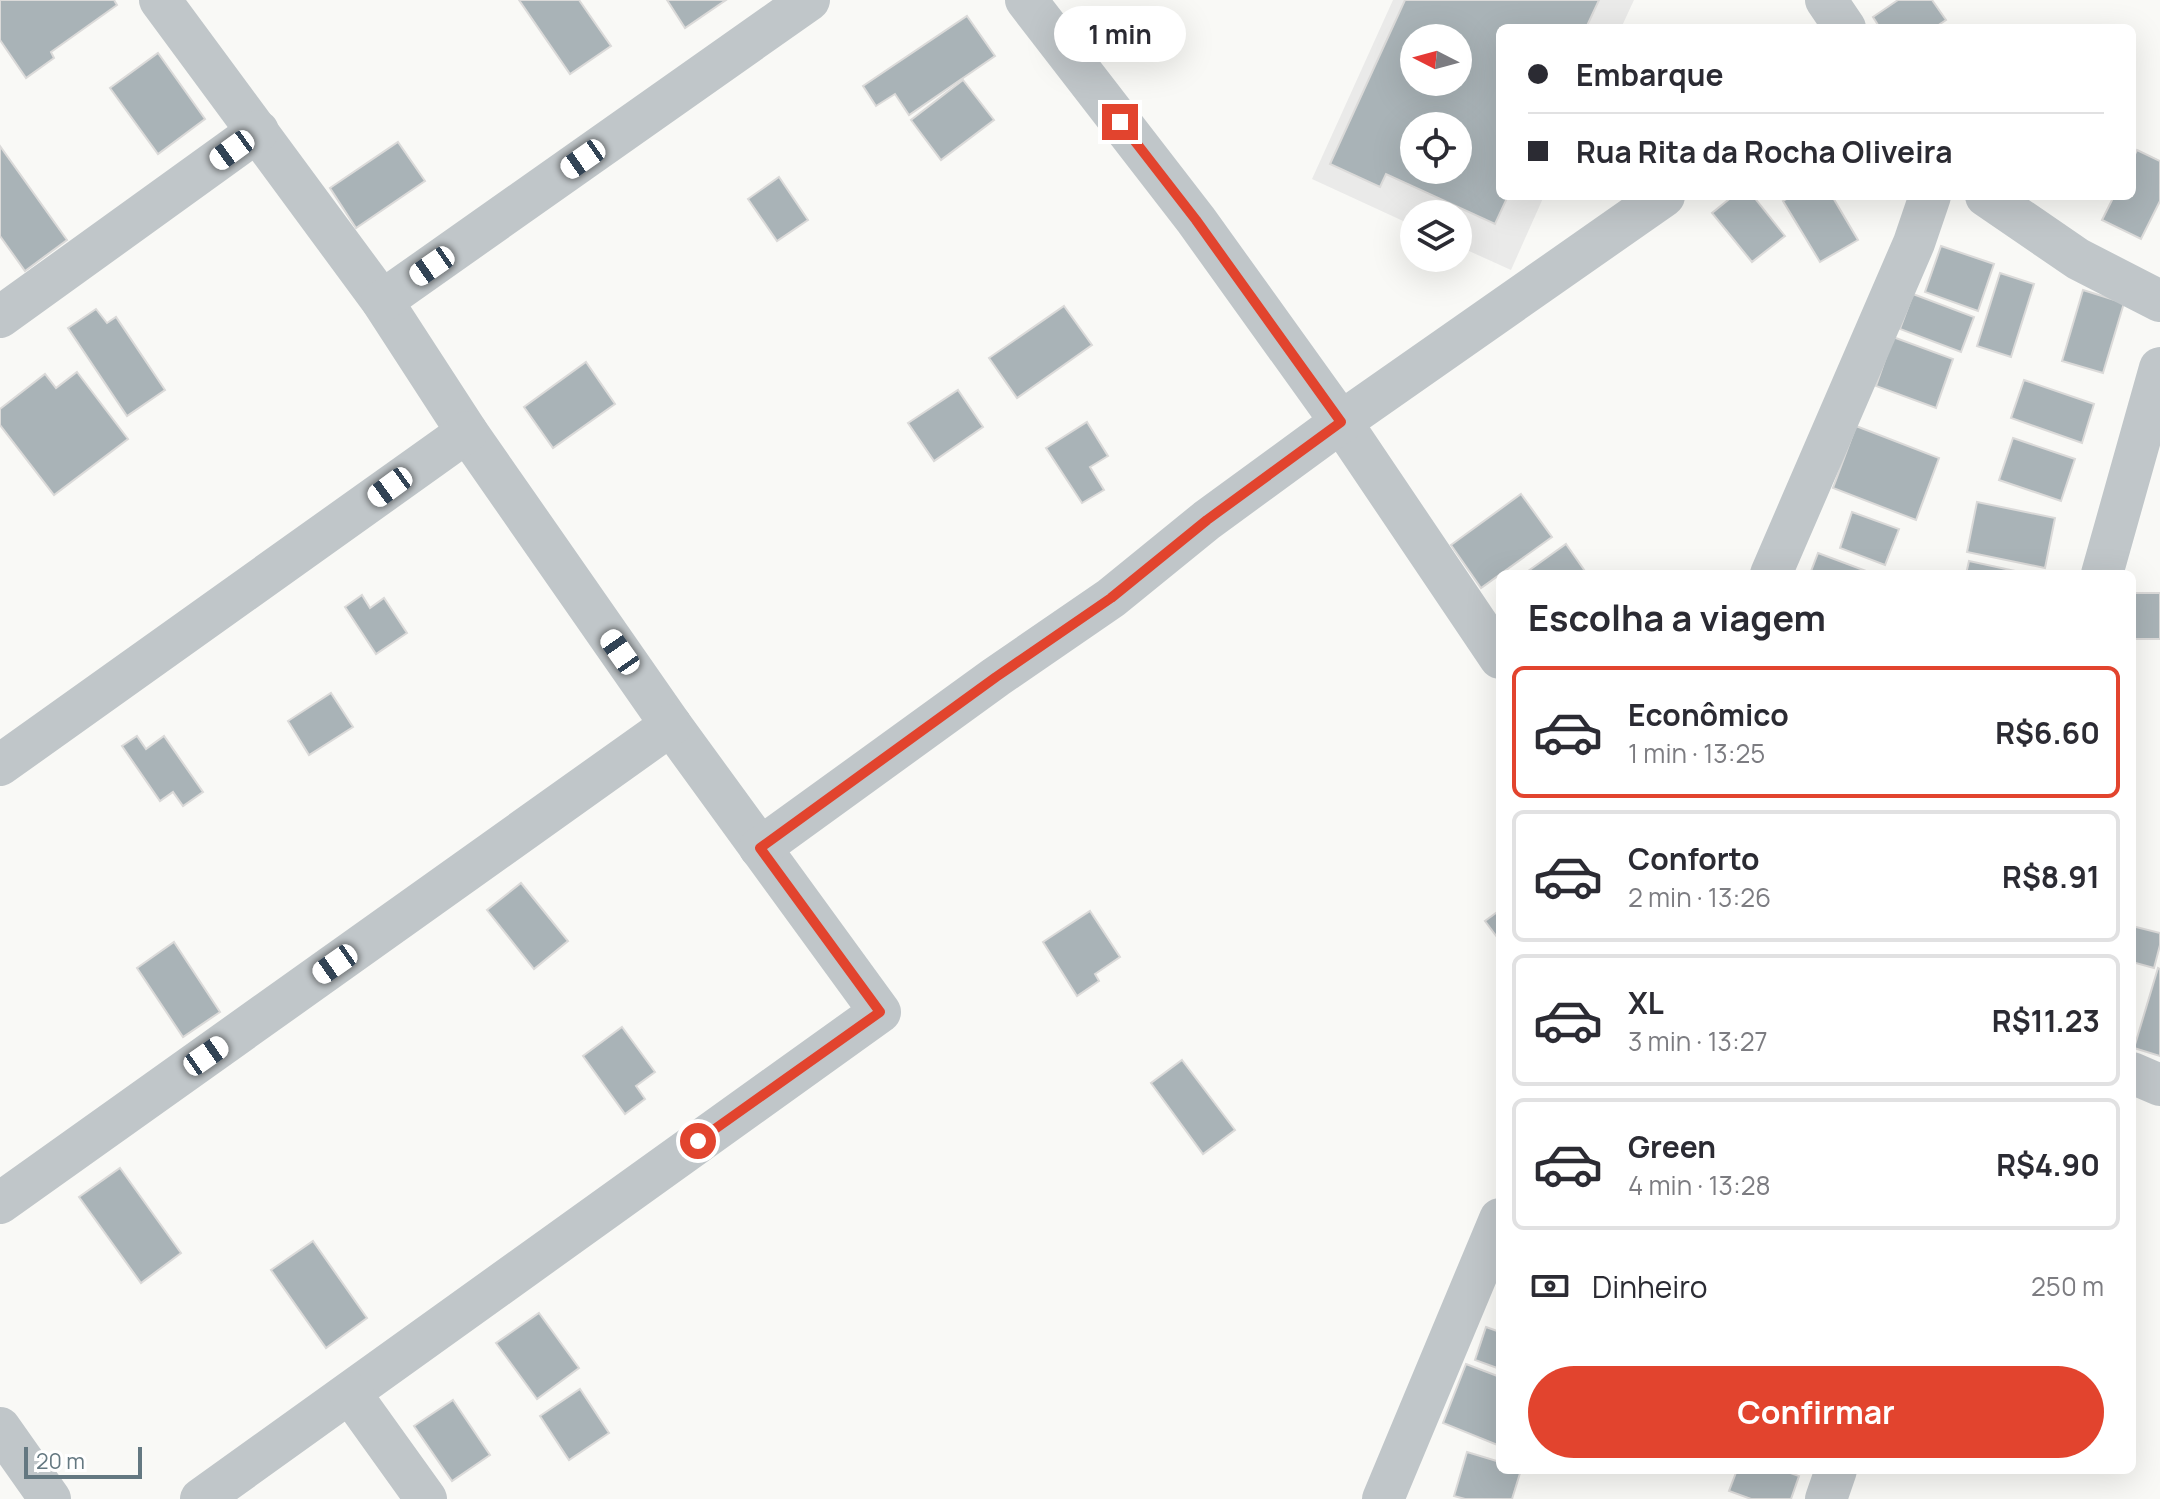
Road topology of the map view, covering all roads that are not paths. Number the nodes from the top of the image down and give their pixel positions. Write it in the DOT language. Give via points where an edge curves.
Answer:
graph roads {
  1 [pos="160,0"];
  2 [pos="809,0"];
  3 [pos="1026,0"];
  4 [pos="1826,0"];
  5 [pos="1842,24"];
  6 [pos="258,131"];
  7 [pos="1658,200"];
  8 [pos="1929,200"];
  9 [pos="1992,200"];
  10 [pos="382,301"];
  11 [pos="2160,301"];
  12 [pos="0,317"];
  13 [pos="2160,368"];
  14 [pos="1341,422"];
  15 [pos="467,432"];
  16 [pos="1773,570"];
  17 [pos="2103,570"];
  18 [pos="1496,652"];
  19 [pos="671,725"];
  20 [pos="0,765"];
  21 [pos="760,848"];
  22 [pos="2136,1075"];
  23 [pos="2160,1085"];
  24 [pos="0,1203"];
  25 [pos="1496,1229"];
  26 [pos="350,1393"];
  27 [pos="0,1428"];
  28 [pos="1835,1474"];
  29 [pos="50,1499"];
  30 [pos="201,1499"];
  31 [pos="426,1499"];
  32 [pos="1383,1499"];
  33 [pos="1826,1499"];
  1 -- 6 [label="street"];
  2 -- 10 [label="street"];
  3 -- 14 [label="street" via="1196,220"];
  4 -- 5 [label="street"];
  6 -- 10 [label="street"];
  6 -- 12 [label="street"];
  7 -- 14 [label="street"];
  8 -- 16 [label="street"];
  9 -- 11 [label="street" via="2078,259"];
  10 -- 15 [label="street"];
  13 -- 17 [label="street"];
  14 -- 18 [label="street"];
  14 -- 21 [label="street" via="1111,598"];
  15 -- 19 [label="street"];
  15 -- 20 [label="street"];
  19 -- 21 [label="street"];
  19 -- 24 [label="street"];
  21 -- 26 [label="street" via="880,1012"];
  22 -- 23 [label="street"];
  25 -- 32 [label="street"];
  26 -- 30 [label="street"];
  26 -- 31 [label="street"];
  27 -- 29 [label="street"];
  28 -- 33 [label="street"];
}
